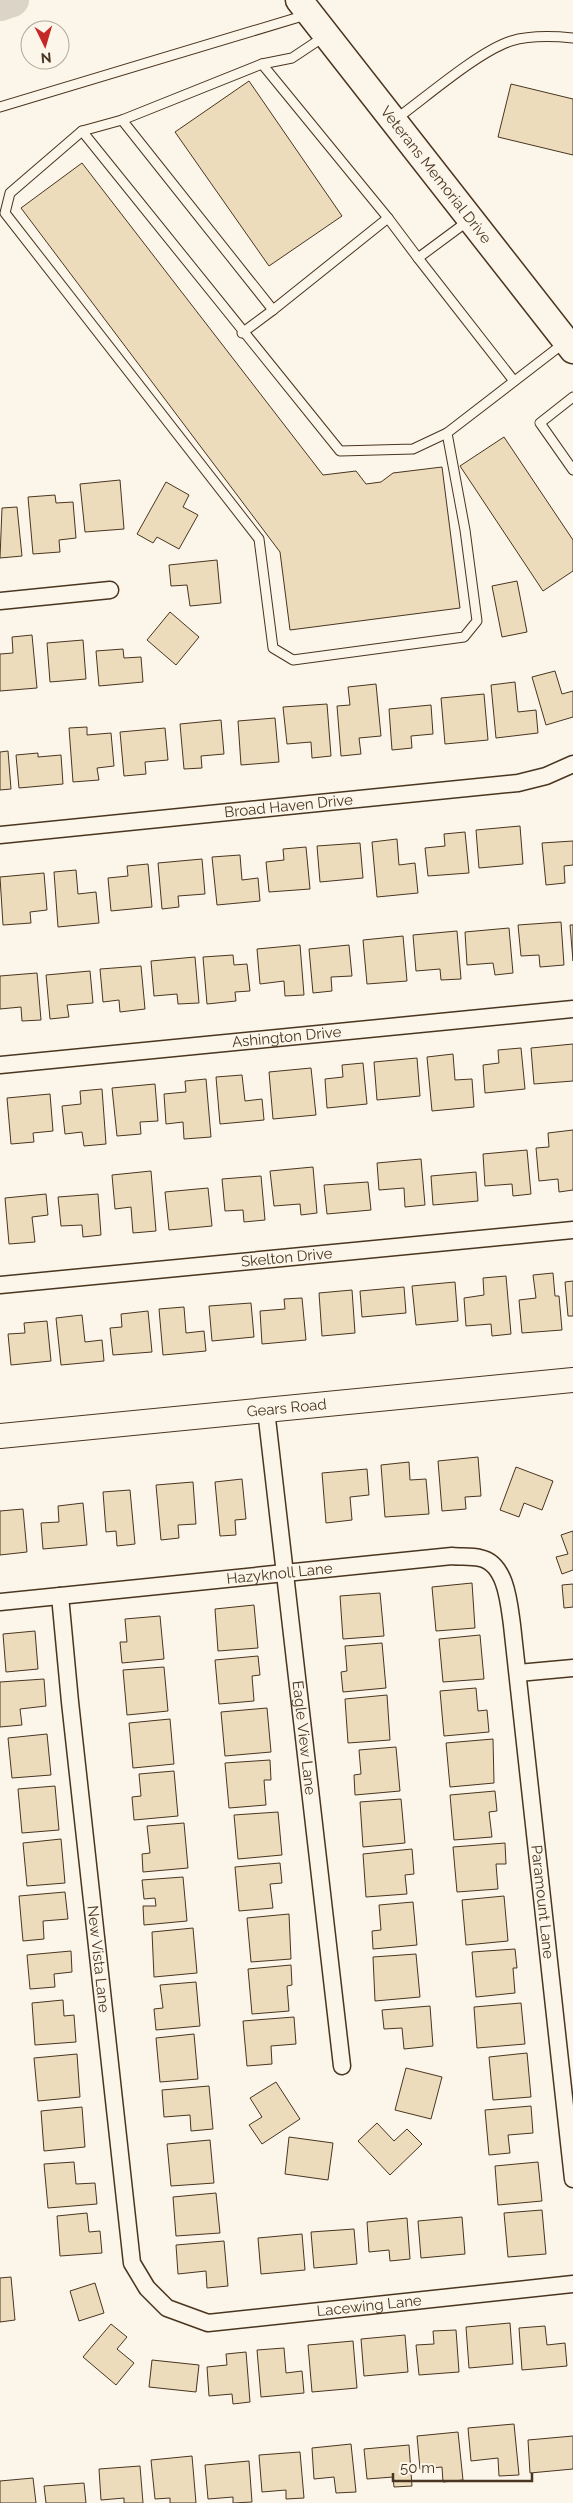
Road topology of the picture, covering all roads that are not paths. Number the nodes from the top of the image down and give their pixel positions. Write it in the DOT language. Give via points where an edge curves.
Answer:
graph roads {
  1 [pos="305,7"];
  2 [pos="328,34"];
  3 [pos="573,38"];
  4 [pos="262,64"];
  5 [pos="0,106"];
  6 [pos="122,120"];
  7 [pos="394,121"];
  8 [pos="82,131"];
  9 [pos="388,218"];
  10 [pos="471,220"];
  11 [pos="418,258"];
  12 [pos="273,310"];
  13 [pos="242,332"];
  14 [pos="570,346"];
  15 [pos="514,381"];
  16 [pos="573,397"];
  17 [pos="447,433"];
  18 [pos="573,470"];
  19 [pos="110,590"];
  20 [pos="0,601"];
  21 [pos="573,766"];
  22 [pos="0,835"];
  23 [pos="573,1010"];
  24 [pos="0,1064"];
  25 [pos="573,1230"];
  26 [pos="0,1285"];
  27 [pos="573,1380"];
  28 [pos="266,1410"];
  29 [pos="0,1436"];
  30 [pos="284,1573"];
  31 [pos="60,1596"];
  32 [pos="0,1602"];
  33 [pos="512,1625"];
  34 [pos="573,1668"];
  35 [pos="518,1673"];
  36 [pos="342,2066"];
  37 [pos="573,2179"];
  38 [pos="573,2284"];
  39 [pos="167,2308"];
  1 -- 2 [label="main road, Veterans Memorial Drive"];
  1 -- 5 [label="lane"];
  2 -- 4 [label="lane" via="292,58"];
  2 -- 7 [label="main road, Veterans Memorial Drive"];
  3 -- 7 [label="lane" via="540,36 511,41 482,56"];
  4 -- 6 [label="lane"];
  4 -- 9 [label="lane"];
  6 -- 8 [label="lane"];
  6 -- 12 [label="lane"];
  7 -- 10 [label="main road, Veterans Memorial Drive"];
  8 -- 13 [label="lane"];
  8 -- 17 [label="lane" via="10,193 5,213 259,538 273,648 293,660 464,637 477,621"];
  9 -- 11 [label="lane"];
  9 -- 12 [label="lane"];
  10 -- 11 [label="lane"];
  10 -- 14 [label="main road, Veterans Memorial Drive"];
  11 -- 15 [label="lane"];
  12 -- 13 [label="lane"];
  13 -- 17 [label="lane" via="340,452 413,450"];
  14 -- 15 [label="lane"];
  15 -- 17 [label="lane"];
  16 -- 18 [label="lane" via="540,423"];
  19 -- 20 [label="street"];
  21 -- 22 [label="street, Broad Haven Drive" via="518,783"];
  23 -- 24 [label="street, Ashington Drive"];
  25 -- 26 [label="street, Skelton Drive"];
  27 -- 28 [label="main road, Gears Road"];
  28 -- 29 [label="main road, Gears Road"];
  28 -- 30 [label="street, Eagle View Lane"];
  30 -- 31 [label="street, Hazyknoll Lane"];
  30 -- 33 [label="street, Hazyknoll Lane" via="452,1556 481,1558 494,1565 503,1580"];
  30 -- 36 [label="street, Eagle View Lane"];
  31 -- 32 [label="street, Hazyknoll Lane"];
  31 -- 39 [label="street, New Vista Lane" via="132,2263 147,2288"];
  33 -- 35 [label="street, Paramount Lane"];
  34 -- 35 [label="street"];
  35 -- 37 [label="street, Paramount Lane"];
  38 -- 39 [label="street, Lacewing Lane" via="208,2323"];
}
